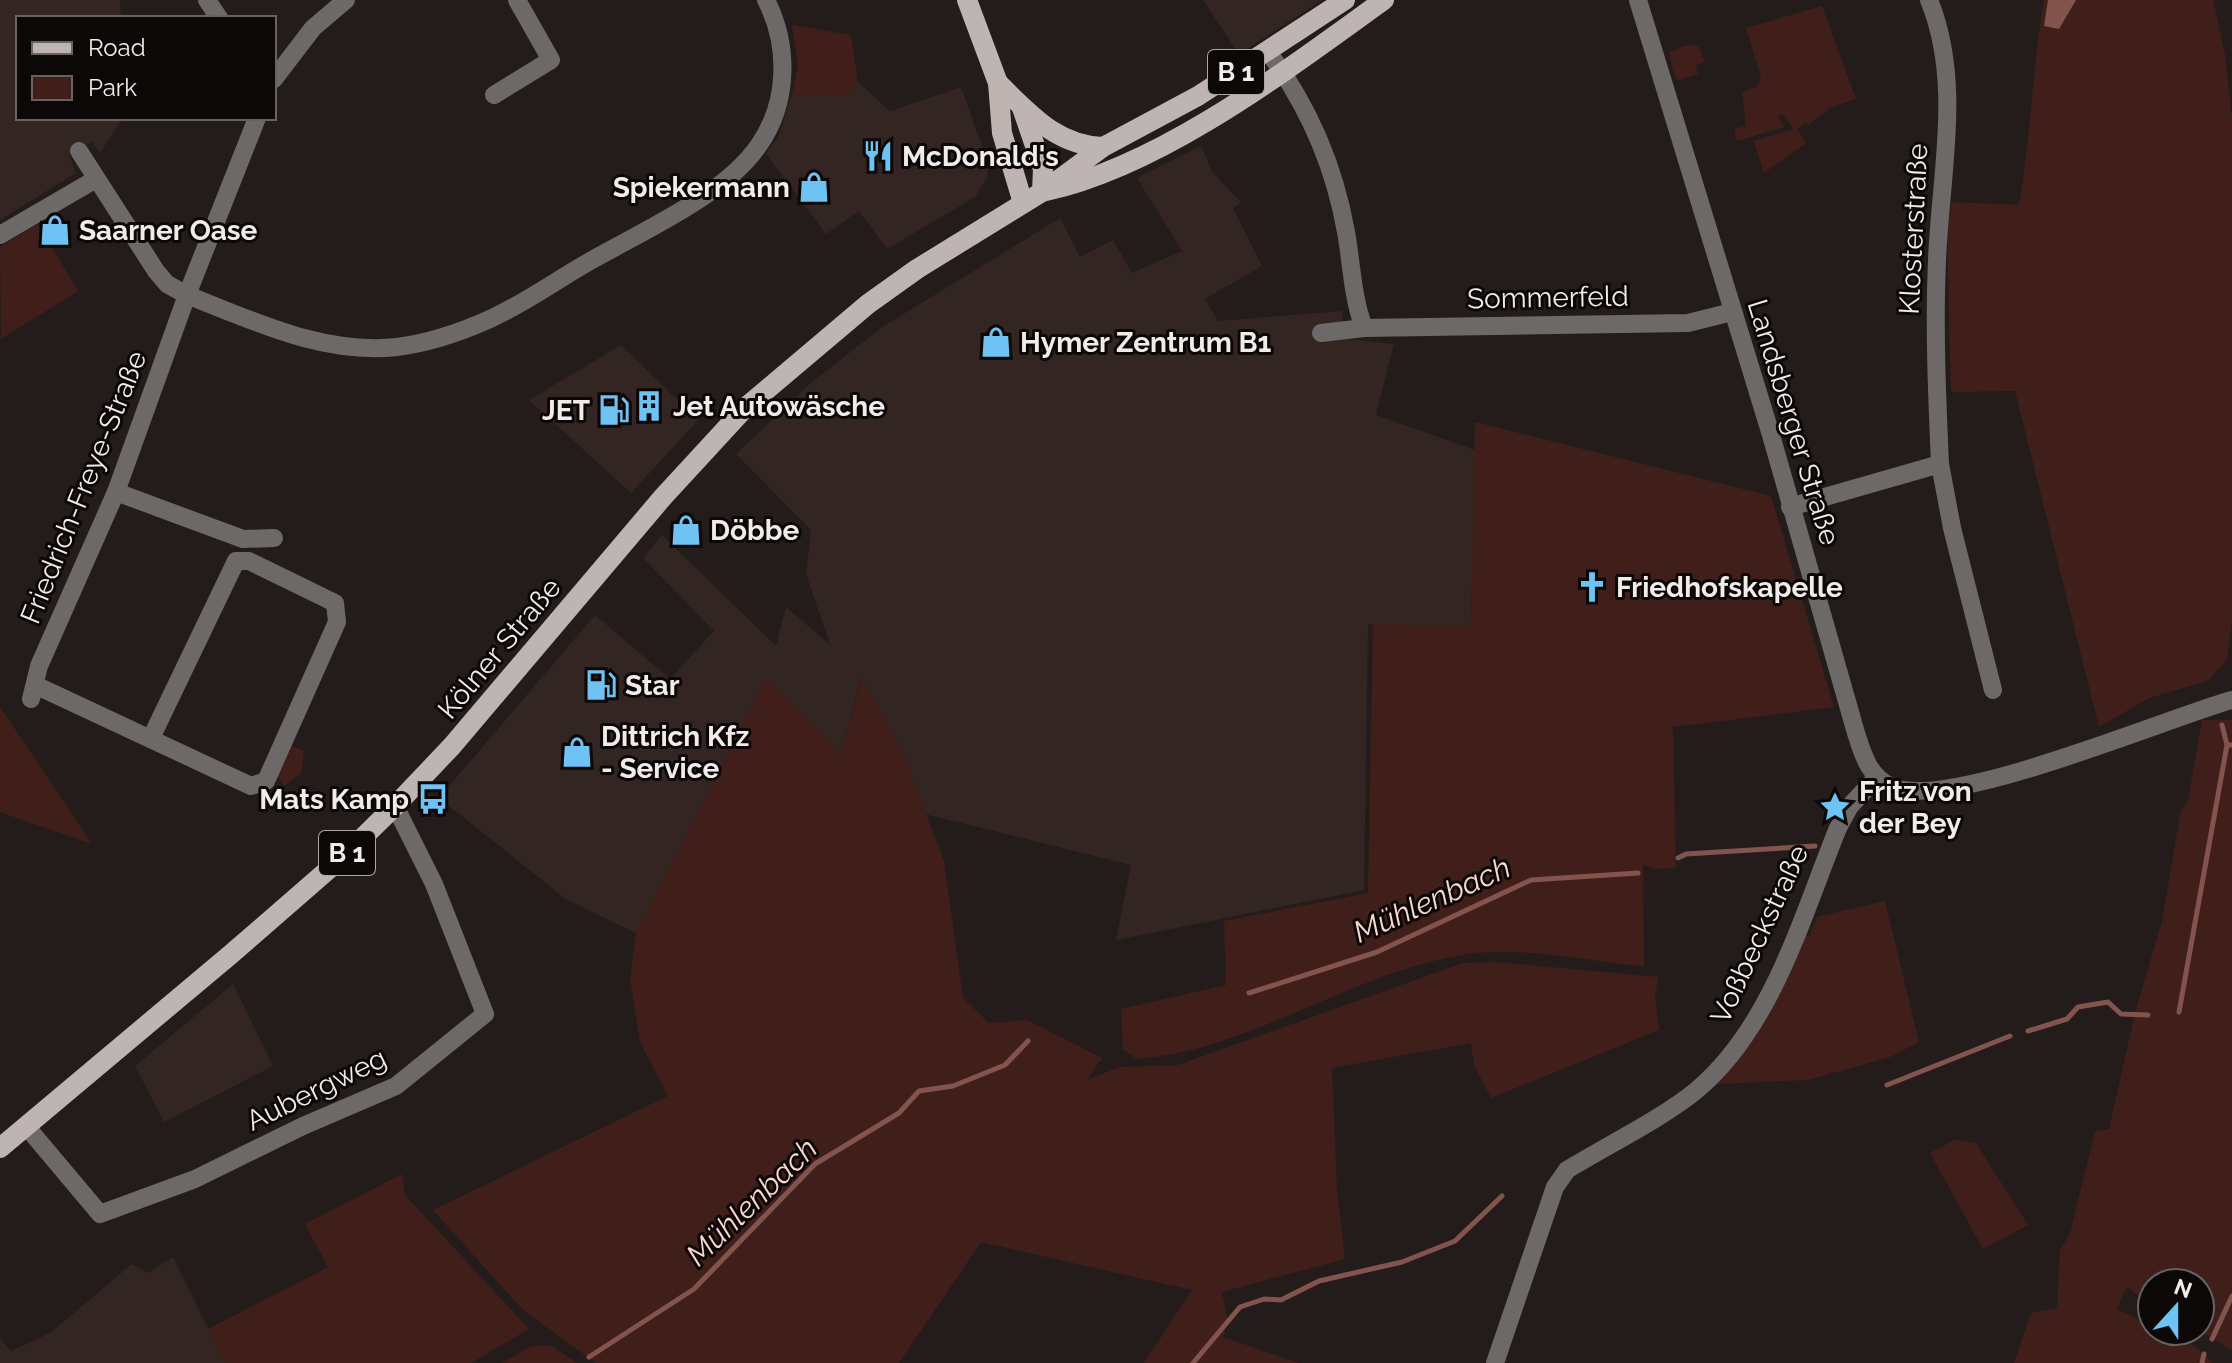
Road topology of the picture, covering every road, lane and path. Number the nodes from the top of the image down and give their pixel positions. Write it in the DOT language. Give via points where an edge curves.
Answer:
graph roads {
  1 [pos="346,0"];
  2 [pos="517,0"];
  3 [pos="766,0"];
  4 [pos="967,0"];
  5 [pos="1345,0"];
  6 [pos="1384,0"];
  7 [pos="1638,0"];
  8 [pos="1929,0"];
  9 [pos="1269,53"];
  10 [pos="1284,73"];
  11 [pos="276,76"];
  12 [pos="998,83"];
  13 [pos="494,95"];
  14 [pos="1021,105"];
  15 [pos="256,120"];
  16 [pos="1103,147"];
  17 [pos="79,151"];
  18 [pos="96,179"];
  19 [pos="1042,192"];
  20 [pos="1023,203"];
  21 [pos="0,235"];
  22 [pos="187,295"];
  23 [pos="1732,312"];
  24 [pos="1364,328"];
  25 [pos="1321,333"];
  26 [pos="1940,464"];
  27 [pos="116,492"];
  28 [pos="1790,507"];
  29 [pos="274,538"];
  30 [pos="1993,690"];
  31 [pos="2232,700"];
  32 [pos="151,738"];
  33 [pos="1877,777"];
  34 [pos="395,806"];
  35 [pos="26,1126"];
  36 [pos="0,1148"];
  37 [pos="1495,1363"];
  1 -- 11 [label="street" via="313,28"];
  2 -- 13 [label="street" via="551,60"];
  3 -- 22 [label="street" via="782,49 782,81 775,116 737,171 491,318 397,347 358,347 279,331"];
  4 -- 12 [label="main road"];
  5 -- 9 [label="main road, Kölner Straße / B 1"];
  6 -- 10 [label="main road, Kölner Straße / B 1"];
  7 -- 23 [label="street, Landsberger Straße"];
  8 -- 26 [label="street, Klosterstraße" via="1947,65 1948,103 1937,263"];
  9 -- 10 [label="street"];
  9 -- 16 [label="main road, Kölner Straße / B 1"];
  10 -- 19 [label="main road, Kölner Straße / B 1" via="1135,160 1096,179"];
  10 -- 24 [label="street" via="1306,105 1329,160 1346,231 1354,301"];
  12 -- 14 [label="main road"];
  12 -- 20 [label="main road" via="1002,133"];
  14 -- 16 [label="main road" via="1062,139"];
  14 -- 19 [label="main road" via="1043,169"];
  15 -- 22 [label="street, Friedrich-Freye-Straße"];
  16 -- 19 [label="main road, Kölner Straße / B 1"];
  17 -- 18 [label="street"];
  18 -- 21 [label="street"];
  18 -- 22 [label="street" via="156,271"];
  19 -- 20 [label="main road, Kölner Straße / B 1"];
  20 -- 34 [label="main road, Kölner Straße / B 1" via="868,304 745,408"];
  22 -- 27 [label="street, Friedrich-Freye-Straße"];
  23 -- 24 [label="street, Sommerfeld" via="1688,323"];
  23 -- 28 [label="street, Landsberger Straße"];
  24 -- 25 [label="street, Sommerfeld"];
  26 -- 28 [label="street"];
  26 -- 30 [label="street, Klosterstraße"];
  27 -- 29 [label="street" via="243,539"];
  27 -- 32 [label="street, Friedrich-Freye-Straße" via="39,666 33,692"];
  28 -- 33 [label="street, Landsberger Straße" via="1865,761"];
  31 -- 33 [label="street" via="1969,784 1894,788"];
  32 -- 32 [label="street" via="251,786 266,781 337,622 335,603 249,561 236,561"];
  33 -- 37 [label="street, Voßbeckstraße" via="1838,828 1772,986 1744,1039 1697,1090 1567,1170 1555,1187"];
  34 -- 35 [label="main road, Kölner Straße / B 1"];
  34 -- 35 [label="street, Aubergweg" via="434,884 485,1014 396,1086 195,1179 100,1214"];
  35 -- 36 [label="main road, Kölner Straße / B 1"];
}
